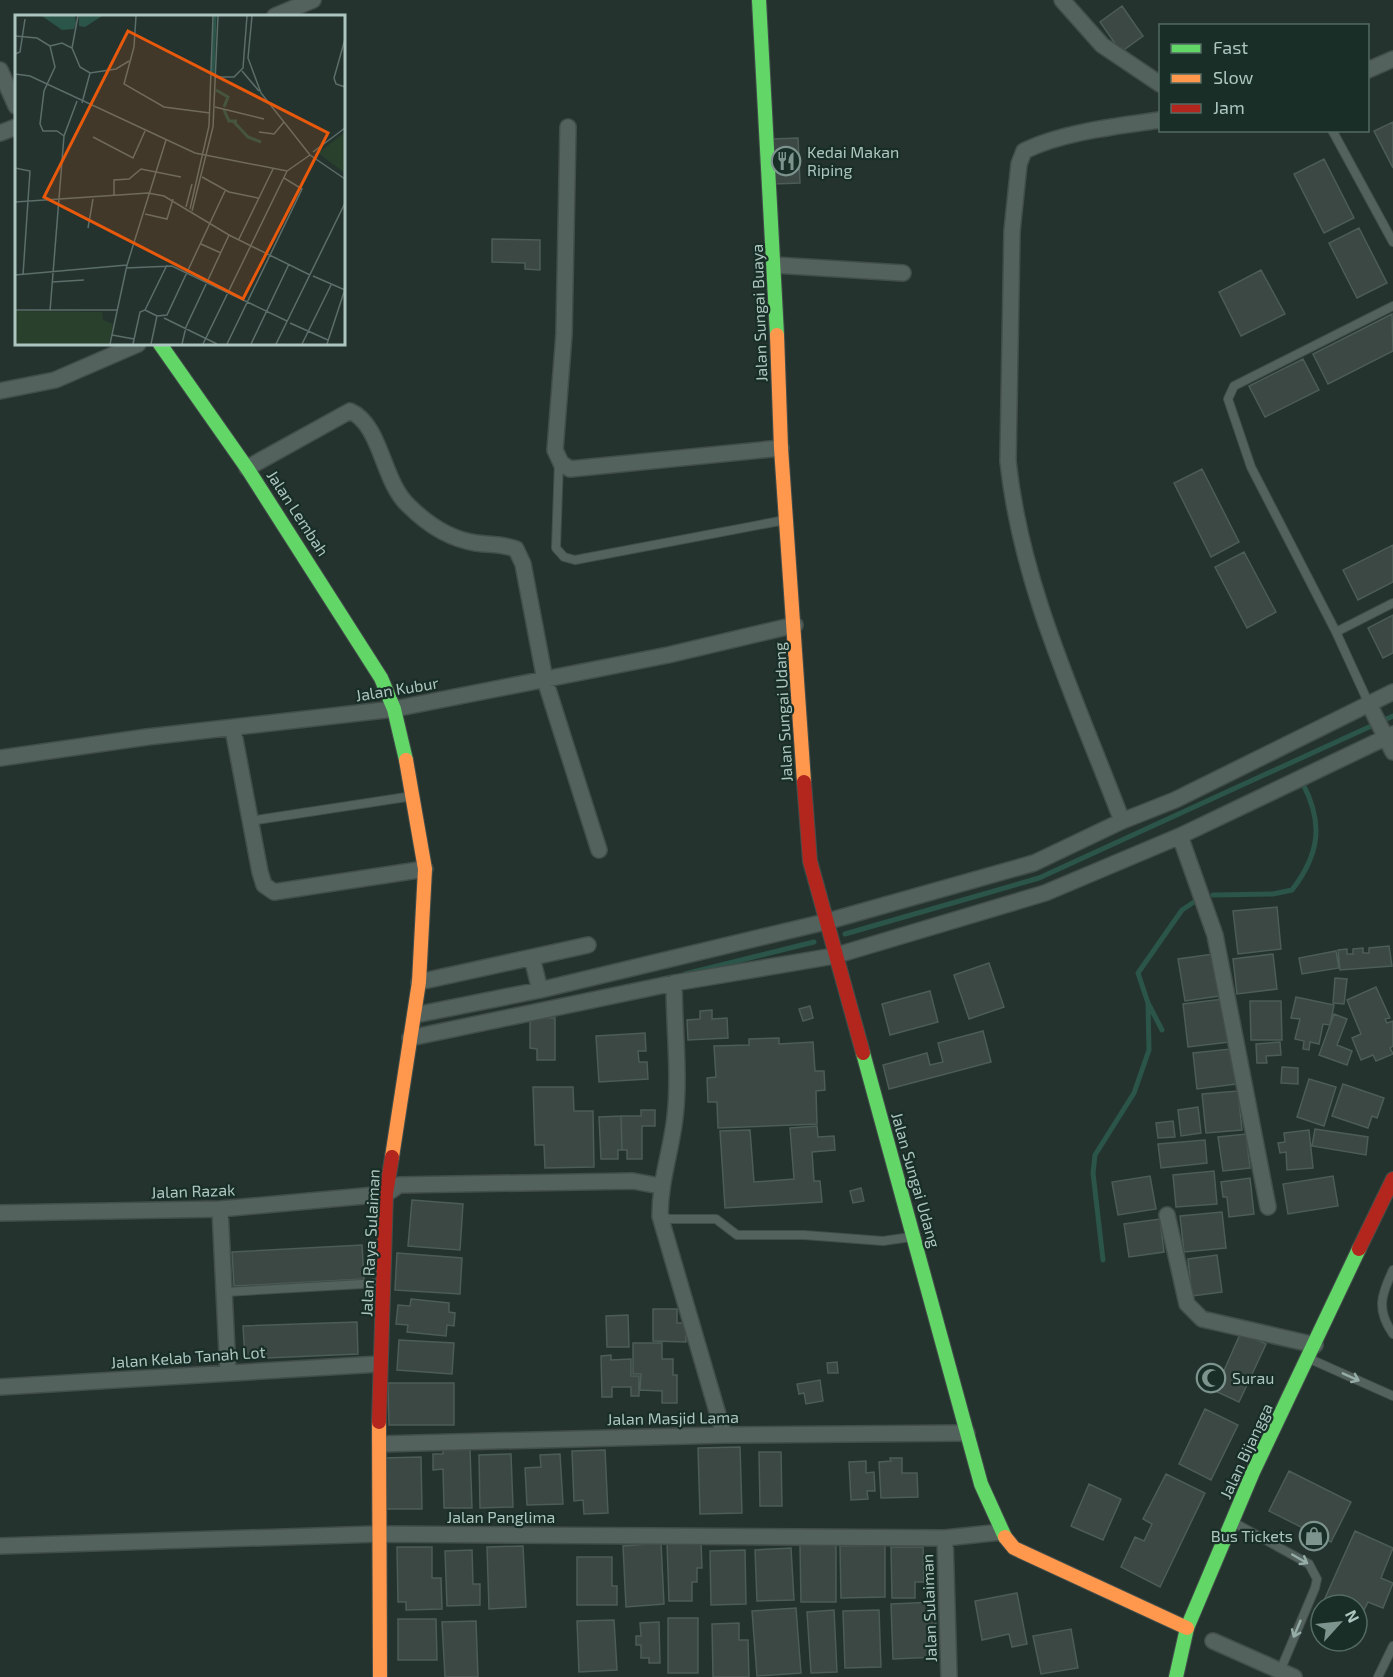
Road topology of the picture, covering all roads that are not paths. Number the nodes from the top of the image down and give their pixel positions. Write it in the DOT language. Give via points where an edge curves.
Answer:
graph roads {
  1 [pos="313,0"];
  2 [pos="759,0"];
  3 [pos="1062,0"];
  4 [pos="277,15"];
  5 [pos="1393,59"];
  6 [pos="0,70"];
  7 [pos="1369,70"];
  8 [pos="1159,83"];
  9 [pos="15,104"];
  10 [pos="1159,120"];
  11 [pos="15,127"];
  12 [pos="568,127"];
  13 [pos="1333,132"];
  14 [pos="0,133"];
  15 [pos="1393,242"];
  16 [pos="774,266"];
  17 [pos="903,273"];
  18 [pos="1393,306"];
  19 [pos="136,345"];
  20 [pos="161,345"];
  21 [pos="0,391"];
  22 [pos="781,448"];
  23 [pos="559,458"];
  24 [pos="247,468"];
  25 [pos="786,519"];
  26 [pos="1393,603"];
  27 [pos="795,625"];
  28 [pos="1336,632"];
  29 [pos="545,680"];
  30 [pos="1393,692"];
  31 [pos="1371,706"];
  32 [pos="394,709"];
  33 [pos="233,729"];
  34 [pos="1387,734"];
  35 [pos="1393,752"];
  36 [pos="0,758"];
  37 [pos="414,796"];
  38 [pos="250,821"];
  39 [pos="1122,821"];
  40 [pos="1180,836"];
  41 [pos="599,850"];
  42 [pos="425,868"];
  43 [pos="825,922"];
  44 [pos="588,945"];
  45 [pos="834,956"];
  46 [pos="532,958"];
  47 [pos="419,982"];
  48 [pos="674,983"];
  49 [pos="540,990"];
  50 [pos="415,1015"];
  51 [pos="410,1038"];
  52 [pos="1393,1179"];
  53 [pos="660,1186"];
  54 [pos="386,1194"];
  55 [pos="1268,1207"];
  56 [pos="220,1209"];
  57 [pos="0,1213"];
  58 [pos="1167,1215"];
  59 [pos="660,1216"];
  60 [pos="915,1237"];
  61 [pos="1393,1270"];
  62 [pos="384,1283"];
  63 [pos="226,1292"];
  64 [pos="1393,1334"];
  65 [pos="1312,1351"];
  66 [pos="379,1364"];
  67 [pos="228,1372"];
  68 [pos="0,1387"];
  69 [pos="1393,1396"];
  70 [pos="967,1433"];
  71 [pos="724,1434"];
  72 [pos="380,1444"];
  73 [pos="1232,1521"];
  74 [pos="1001,1532"];
  75 [pos="377,1534"];
  76 [pos="945,1538"];
  77 [pos="0,1546"];
  78 [pos="1187,1628"];
  79 [pos="1214,1641"];
  80 [pos="1393,1646"];
  81 [pos="1280,1671"];
  82 [pos="380,1677"];
  83 [pos="950,1677"];
  84 [pos="1176,1677"];
  85 [pos="1294,1677"];
  86 [pos="1378,1677"];
  1 -- 4 [label="street"];
  2 -- 16 [label="street, Jalan Sungai Buaya"];
  3 -- 8 [label="street" via="1102,45"];
  5 -- 7 [label="street"];
  6 -- 9 [label="street"];
  10 -- 39 [label="street" via="1085,134 1024,152 1018,164 1012,231 1008,461 1012,497 1034,587"];
  11 -- 14 [label="street"];
  12 -- 23 [label="street" via="564,334 555,450"];
  13 -- 15 [label="lane"];
  16 -- 17 [label="street"];
  16 -- 22 [label="street, Jalan Sungai Buaya"];
  18 -- 28 [label="lane" via="1234,386 1228,399 1251,467"];
  19 -- 21 [label="street" via="55,380"];
  20 -- 24 [label="street, Jalan Lembah"];
  22 -- 23 [label="street" via="570,469"];
  22 -- 25 [label="street, Jalan Sungai Buaya"];
  23 -- 25 [label="lane" via="556,548 564,557 575,560"];
  24 -- 29 [label="street" via="340,415 350,411 361,416 373,435 395,491 408,506 447,536 516,549 523,564"];
  24 -- 32 [label="street, Jalan Lembah" via="365,650"];
  25 -- 27 [label="street, Jalan Sungai Buaya"];
  26 -- 28 [label="lane"];
  27 -- 29 [label="street, Jalan Kubur"];
  27 -- 43 [label="street, Jalan Sungai Udang" via="810,861"];
  28 -- 31 [label="lane"];
  29 -- 32 [label="street, Jalan Kubur"];
  29 -- 41 [label="street"];
  30 -- 31 [label="street"];
  31 -- 34 [label="street"];
  31 -- 39 [label="street" via="1175,800"];
  32 -- 33 [label="street, Jalan Kubur"];
  32 -- 37 [label="street, Jalan Raya Sulaiman"];
  33 -- 36 [label="street, Jalan Kubur"];
  33 -- 38 [label="street"];
  34 -- 35 [label="street"];
  34 -- 40 [label="street"];
  37 -- 38 [label="lane"];
  37 -- 42 [label="street, Jalan Raya Sulaiman"];
  38 -- 42 [label="street" via="264,885 274,892"];
  39 -- 43 [label="street" via="1034,863"];
  40 -- 45 [label="street" via="1045,893"];
  40 -- 55 [label="street" via="1215,935"];
  42 -- 47 [label="street, Jalan Raya Sulaiman"];
  43 -- 45 [label="street, Jalan Sungai Udang"];
  43 -- 49 [label="street"];
  44 -- 46 [label="street"];
  45 -- 48 [label="street"];
  45 -- 60 [label="street, Jalan Sungai Udang"];
  46 -- 47 [label="street"];
  46 -- 49 [label="street"];
  47 -- 50 [label="street, Jalan Raya Sulaiman"];
  48 -- 51 [label="street"];
  48 -- 53 [label="street" via="675,1114 669,1158"];
  49 -- 50 [label="street"];
  50 -- 51 [label="street, Jalan Raya Sulaiman"];
  51 -- 54 [label="street, Jalan Raya Sulaiman"];
  52 -- 65 [label="street, Jalan Bijangga"];
  53 -- 54 [label="street, Jalan Razak" via="633,1181 399,1185"];
  53 -- 59 [label="street"];
  54 -- 56 [label="street, Jalan Razak"];
  54 -- 62 [label="street, Jalan Raya Sulaiman"];
  56 -- 57 [label="street, Jalan Razak"];
  56 -- 63 [label="street"];
  58 -- 65 [label="street" via="1187,1304 1202,1319"];
  59 -- 60 [label="lane" via="716,1219 737,1235 883,1241"];
  59 -- 71 [label="street"];
  60 -- 70 [label="street, Jalan Sungai Udang"];
  61 -- 64 [label="lane" via="1384,1288 1381,1311"];
  62 -- 63 [label="lane"];
  62 -- 66 [label="street, Jalan Raya Sulaiman"];
  63 -- 67 [label="street"];
  65 -- 69 [label="lane, one-way"];
  65 -- 73 [label="street, Jalan Bijangga"];
  66 -- 67 [label="street, Jalan Kelab Tanah Lot"];
  66 -- 72 [label="street, Jalan Raya Sulaiman"];
  67 -- 68 [label="street, Jalan Kelab Tanah Lot"];
  70 -- 71 [label="street, Jalan Masjid Lama"];
  70 -- 74 [label="street, Jalan Sungai Udang" via="981,1484"];
  71 -- 72 [label="street, Jalan Masjid Lama"];
  72 -- 75 [label="street, Jalan Raya Sulaiman"];
  73 -- 78 [label="street, Jalan Bijangga"];
  73 -- 81 [label="lane, one-way" via="1309,1564 1317,1579"];
  74 -- 76 [label="street, Jalan Panglima"];
  74 -- 78 [label="street, Jalan Sungai Udang" via="1014,1548"];
  75 -- 76 [label="street, Jalan Panglima"];
  75 -- 77 [label="street, Jalan Panglima"];
  75 -- 82 [label="street, Jalan Raya Sulaiman"];
  76 -- 83 [label="street, Jalan Sulaiman"];
  78 -- 84 [label="street, Jalan Bijangga"];
  79 -- 81 [label="street"];
  80 -- 86 [label="lane"];
  81 -- 85 [label="street"];
}
